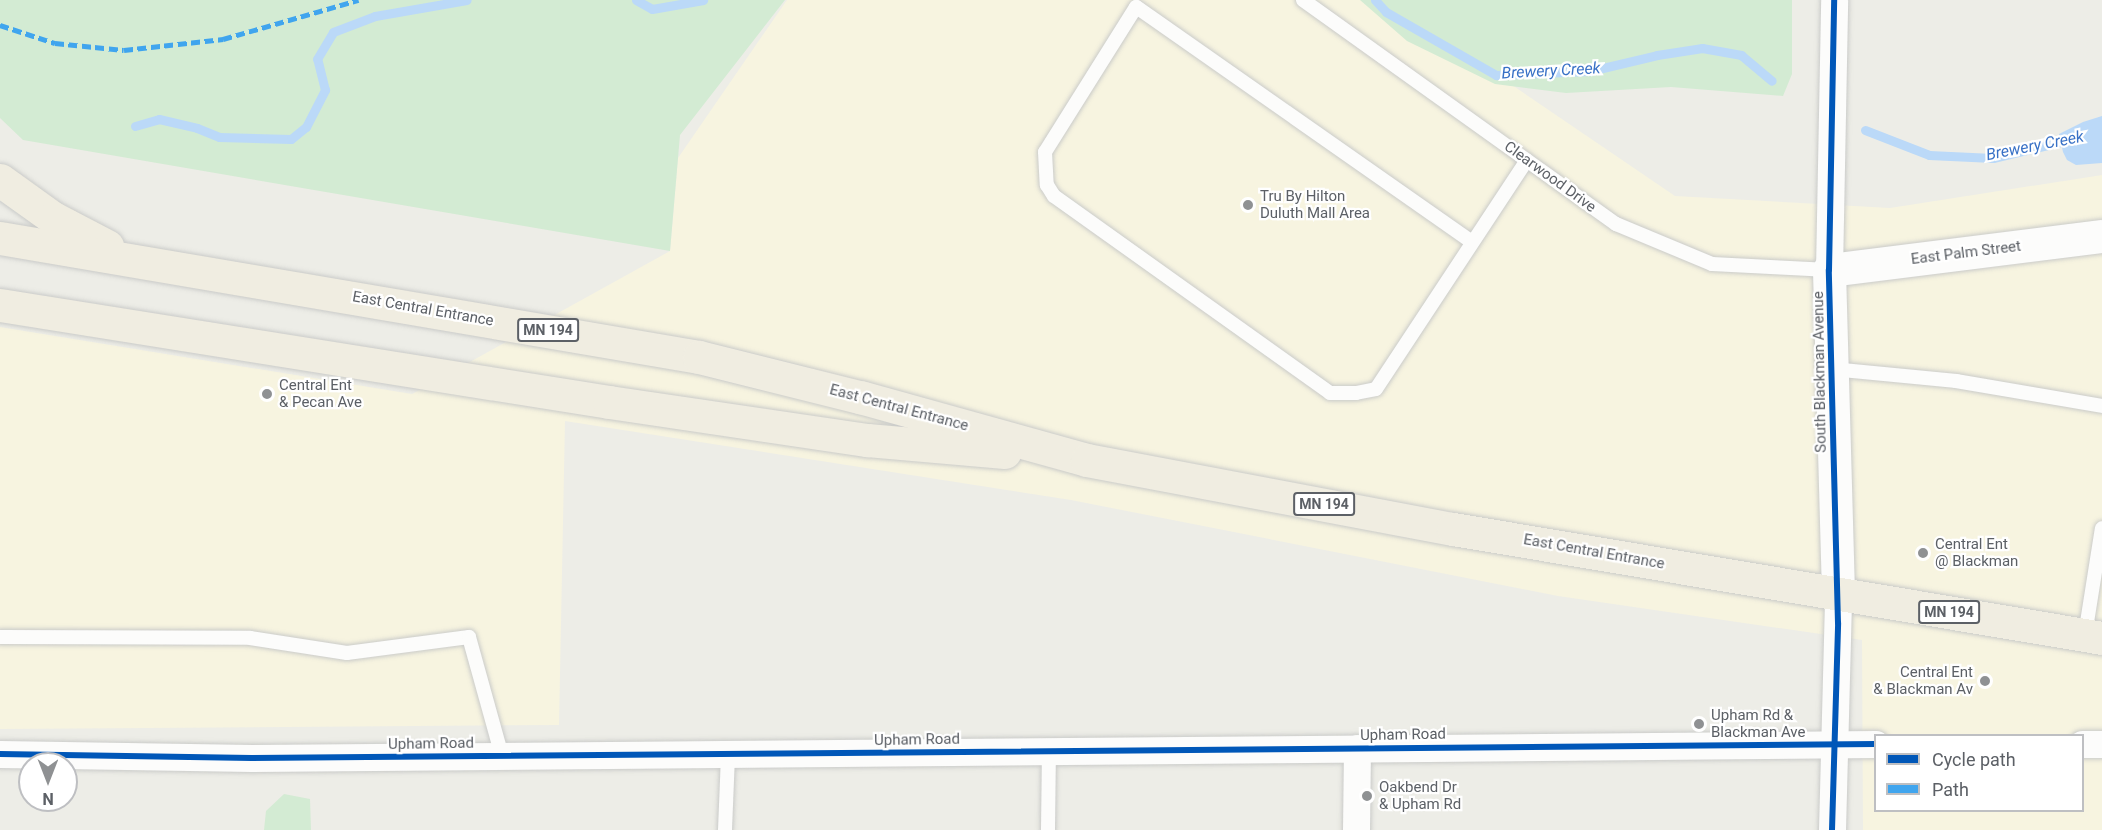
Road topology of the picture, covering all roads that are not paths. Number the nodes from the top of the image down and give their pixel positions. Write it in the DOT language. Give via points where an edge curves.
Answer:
graph roads {
  1 [pos="1303,0"];
  2 [pos="1834,0"];
  3 [pos="1527,160"];
  4 [pos="0,180"];
  5 [pos="2102,237"];
  6 [pos="0,238"];
  7 [pos="1472,242"];
  8 [pos="132,260"];
  9 [pos="1829,270"];
  10 [pos="0,305"];
  11 [pos="1832,369"];
  12 [pos="2102,406"];
  13 [pos="1087,460"];
  14 [pos="2102,528"];
  15 [pos="1838,593"];
  16 [pos="2093,636"];
  17 [pos="0,637"];
  18 [pos="1834,744"];
  19 [pos="1874,744"];
  20 [pos="2084,744"];
  21 [pos="2102,744"];
  22 [pos="1357,748"];
  23 [pos="1049,750"];
  24 [pos="0,754"];
  25 [pos="728,754"];
  26 [pos="502,756"];
  27 [pos="725,830"];
  28 [pos="1048,830"];
  29 [pos="1356,830"];
  30 [pos="1832,830"];
  1 -- 3 [label="lane, Clearwood Drive"];
  2 -- 9 [label="street, South Blackman Avenue"];
  3 -- 7 [label="lane"];
  3 -- 9 [label="lane, Clearwood Drive" via="1616,224 1712,264"];
  4 -- 8 [label="highway" via="53,218"];
  5 -- 9 [label="street, East Palm Street"];
  6 -- 8 [label="highway, East Central Entrance / MN 194"];
  7 -- 7 [label="lane" via="1376,389 1330,393 1054,196 1047,185 1045,152 1136,7"];
  8 -- 13 [label="highway, East Central Entrance / MN 194" via="699,357"];
  9 -- 11 [label="street, South Blackman Avenue"];
  10 -- 13 [label="highway, East Central Entrance / MN 194" via="856,439"];
  11 -- 12 [label="lane" via="1956,381"];
  11 -- 15 [label="street, South Blackman Avenue"];
  13 -- 15 [label="highway, East Central Entrance / MN 194" via="1453,529"];
  14 -- 16 [label="lane"];
  15 -- 16 [label="highway, East Central Entrance / MN 194"];
  15 -- 18 [label="street, South Blackman Avenue"];
  17 -- 26 [label="lane" via="250,638 347,653 469,637"];
  18 -- 19 [label="street, Upham Road"];
  18 -- 22 [label="street, Upham Road"];
  18 -- 30 [label="street, South Blackman Avenue"];
  20 -- 21 [label="street"];
  22 -- 23 [label="street, Upham Road"];
  22 -- 29 [label="street"];
  23 -- 25 [label="street, Upham Road"];
  23 -- 28 [label="lane"];
  24 -- 26 [label="street, Upham Road"];
  25 -- 26 [label="street, Upham Road"];
  25 -- 27 [label="lane"];
}
